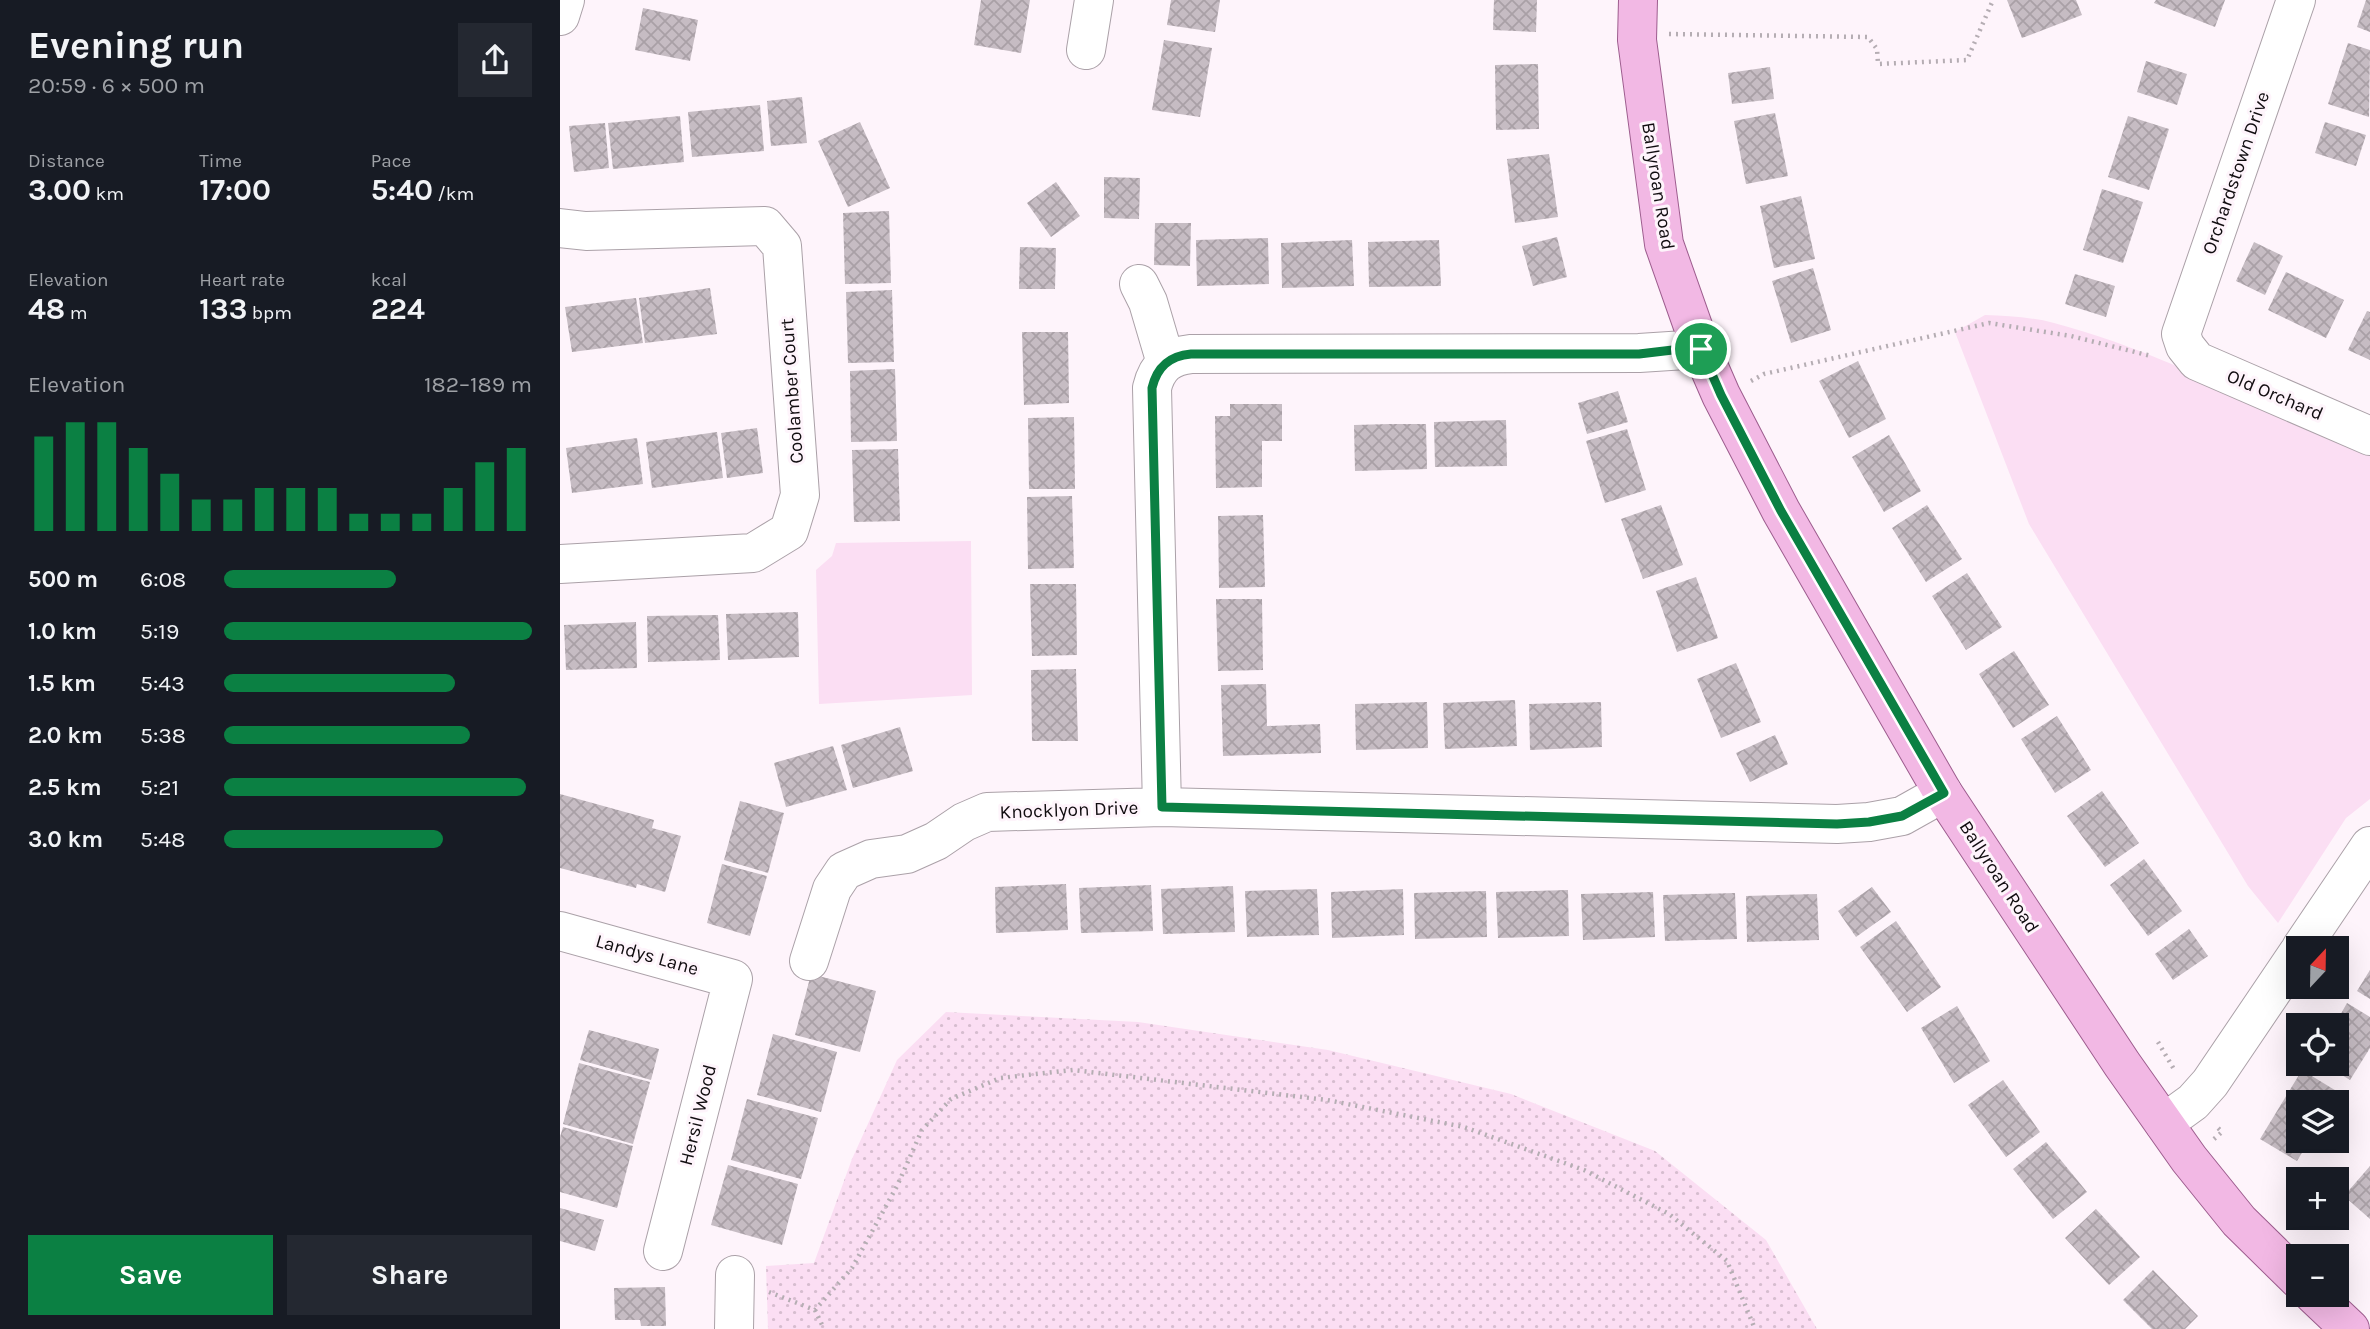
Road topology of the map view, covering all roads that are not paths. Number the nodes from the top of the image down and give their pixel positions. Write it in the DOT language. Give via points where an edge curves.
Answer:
graph roads {
  1 [pos="565,0"];
  2 [pos="1094,0"];
  3 [pos="1638,0"];
  4 [pos="2296,0"];
  5 [pos="560,16"];
  6 [pos="1086,50"];
  7 [pos="560,228"];
  8 [pos="1139,284"];
  9 [pos="1701,349"];
  10 [pos="2173,351"];
  11 [pos="1166,363"];
  12 [pos="2370,436"];
  13 [pos="560,564"];
  14 [pos="1944,793"];
  15 [pos="1162,807"];
  16 [pos="2370,846"];
  17 [pos="560,931"];
  18 [pos="2309,936"];
  19 [pos="808,961"];
  20 [pos="2286,971"];
  21 [pos="733,979"];
  22 [pos="2164,1123"];
  23 [pos="663,1251"];
  24 [pos="2286,1267"];
  25 [pos="748,1282"];
  26 [pos="2327,1307"];
  27 [pos="734,1329"];
  28 [pos="2350,1329"];
  1 -- 5 [label="street"];
  2 -- 6 [label="street"];
  3 -- 9 [label="main road, Ballyroan Road" via="1637,40 1664,244"];
  4 -- 10 [label="street, Orchardstown Drive"];
  7 -- 13 [label="street, Coolamber Court" via="765,226 782,246 800,495 789,531 753,552"];
  8 -- 11 [label="street"];
  9 -- 11 [label="street" via="1639,354 1191,354"];
  9 -- 14 [label="main road, Ballyroan Road" via="1781,511"];
  10 -- 12 [label="street, Old Orchard"];
  11 -- 15 [label="street" via="1156,373 1152,388"];
  14 -- 15 [label="street, Knocklyon Drive" via="1902,816 1837,824"];
  14 -- 22 [label="main road, Ballyroan Road"];
  15 -- 19 [label="street, Knocklyon Drive" via="987,812 907,854 871,859 844,871 832,889"];
  16 -- 18 [label="street"];
  17 -- 21 [label="street, Landys Lane"];
  20 -- 22 [label="street" via="2210,1083"];
  21 -- 23 [label="street, Hersil Wood"];
  22 -- 24 [label="main road, Ballyroan Road" via="2239,1221"];
  25 -- 27 [label="street"];
  26 -- 28 [label="main road"];
}
